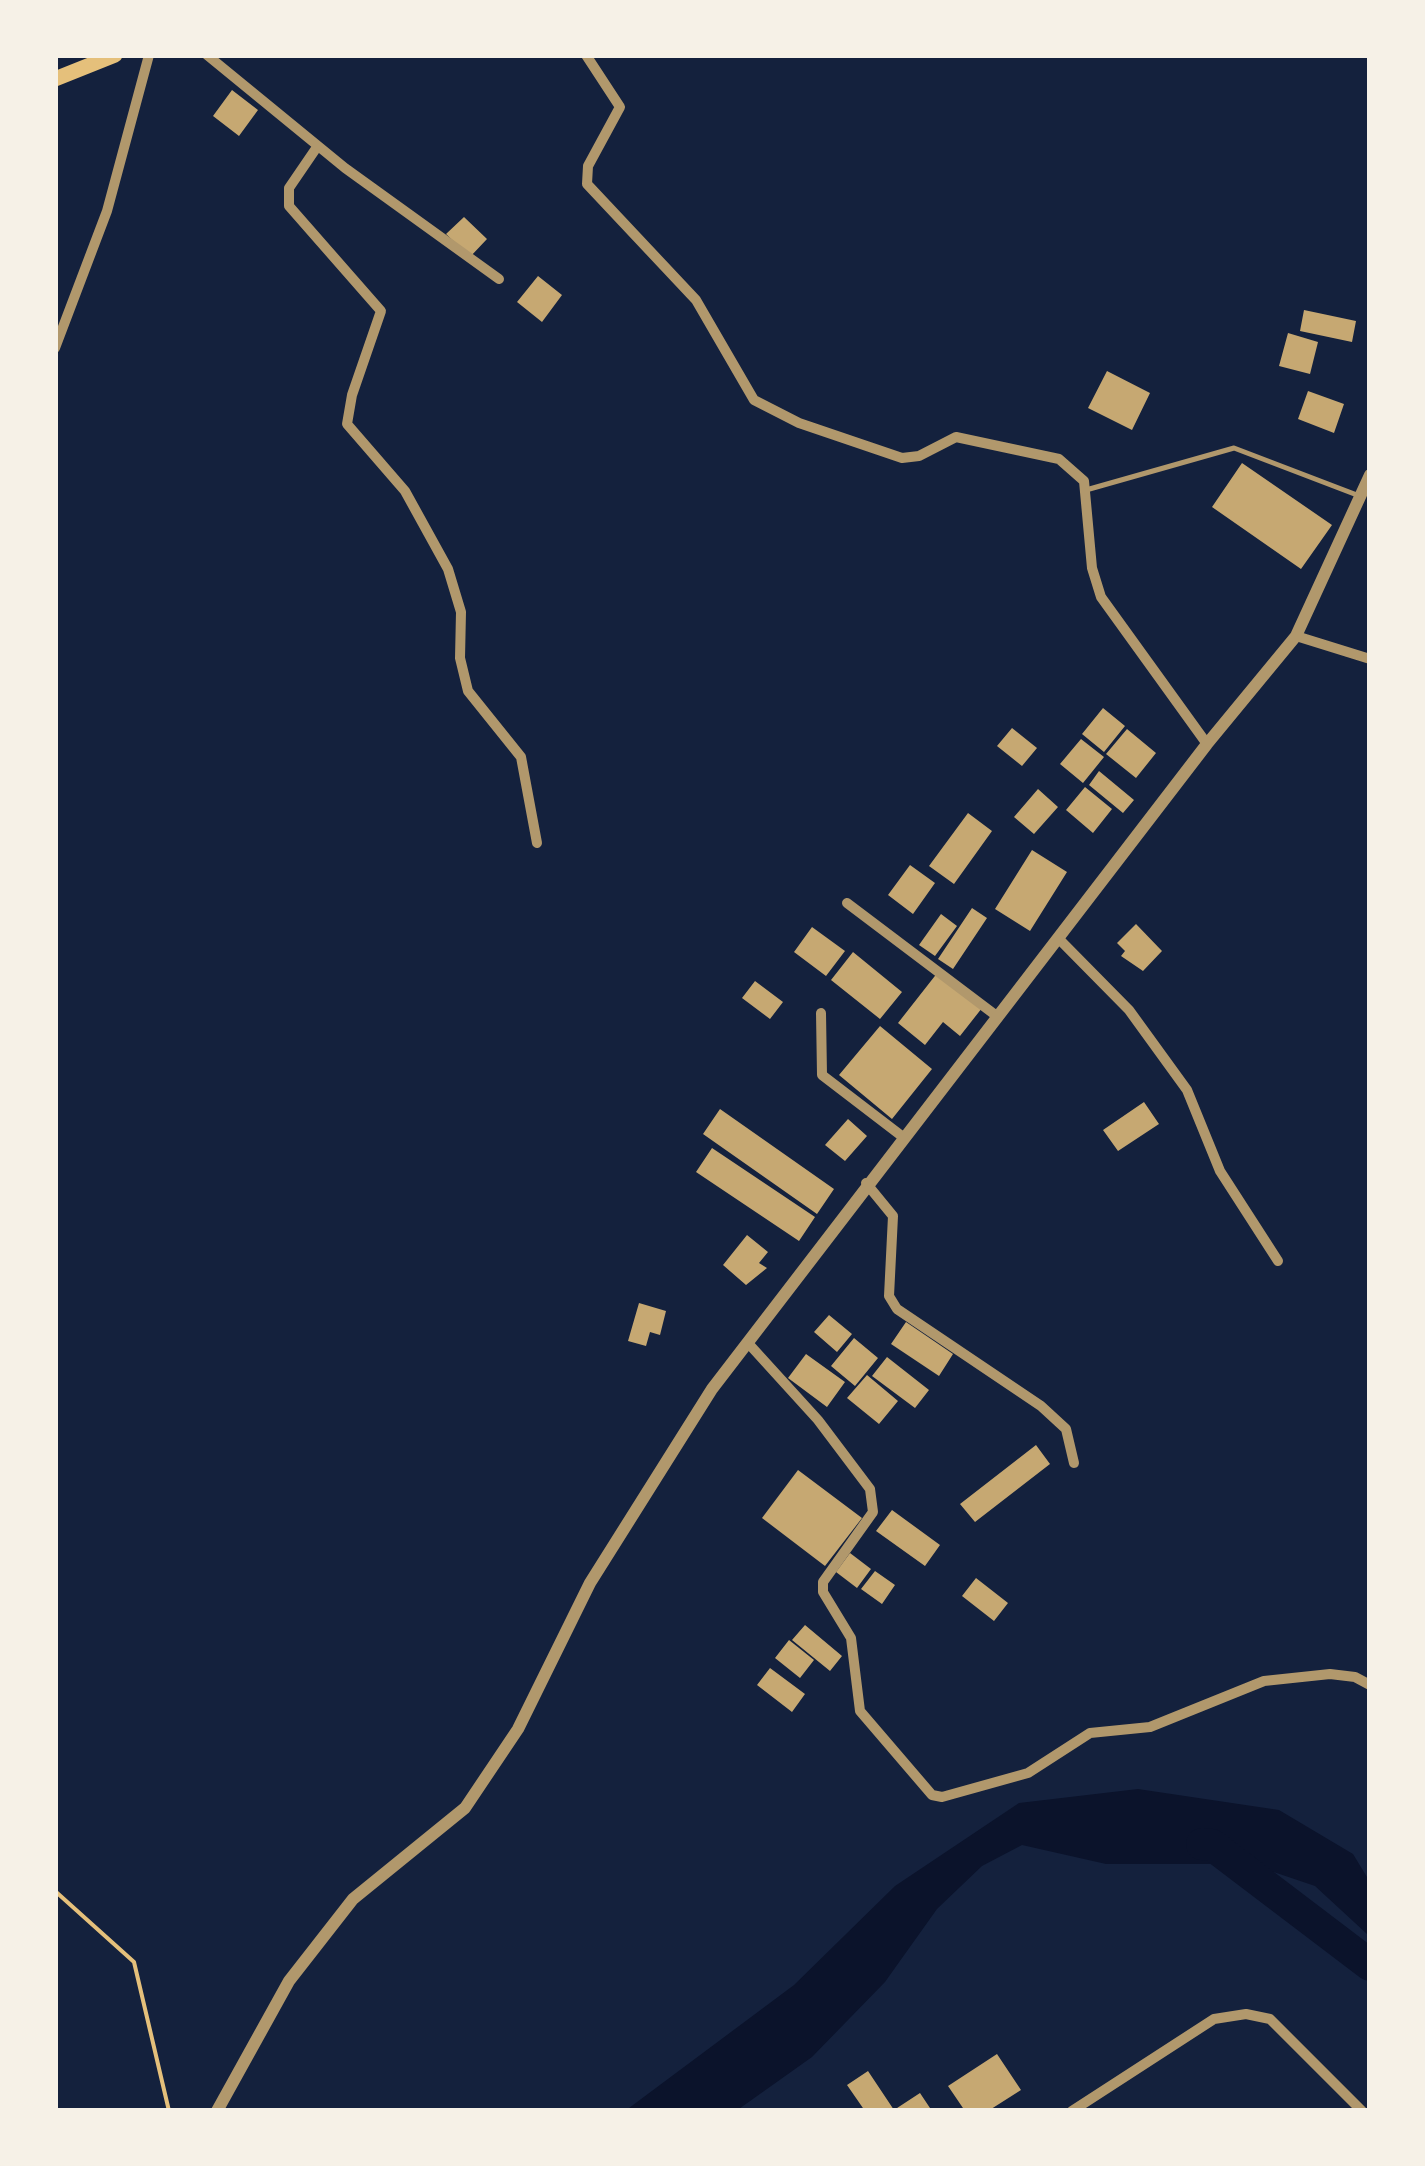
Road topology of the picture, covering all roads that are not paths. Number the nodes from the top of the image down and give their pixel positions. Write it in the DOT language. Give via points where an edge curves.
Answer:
graph roads {
  1 [pos="114,55"];
  2 [pos="149,55"];
  3 [pos="207,55"];
  4 [pos="586,55"];
  5 [pos="55,79"];
  6 [pos="317,147"];
  7 [pos="499,279"];
  8 [pos="55,348"];
  9 [pos="1370,474"];
  10 [pos="1086,490"];
  11 [pos="1360,496"];
  12 [pos="1296,636"];
  13 [pos="1370,658"];
  14 [pos="1207,744"];
  15 [pos="537,843"];
  16 [pos="847,903"];
  17 [pos="1059,939"];
  18 [pos="822,1013"];
  19 [pos="998,1017"];
  20 [pos="903,1137"];
  21 [pos="866,1183"];
  22 [pos="1278,1261"];
  23 [pos="748,1342"];
  24 [pos="1074,1463"];
  25 [pos="1370,1686"];
  26 [pos="217,2111"];
  27 [pos="1072,2111"];
  28 [pos="1362,2111"];
  1 -- 5 [label="main road"];
  2 -- 8 [label="street" via="106,211"];
  3 -- 6 [label="street"];
  4 -- 10 [label="street" via="620,107 588,166 587,184 696,300 754,400 799,424 902,458 956,437 1036,451 1060,459"];
  6 -- 7 [label="street"];
  6 -- 15 [label="street" via="289,188 290,206 381,311 347,424 405,490 448,570 461,612 460,658 468,691 521,757"];
  9 -- 11 [label="street"];
  10 -- 11 [label="lane" via="1234,448"];
  10 -- 14 [label="street" via="1101,598"];
  11 -- 12 [label="street"];
  12 -- 13 [label="street"];
  12 -- 14 [label="street"];
  14 -- 17 [label="street"];
  16 -- 19 [label="street"];
  17 -- 19 [label="street"];
  17 -- 22 [label="street" via="1129,1010 1187,1090 1220,1172"];
  18 -- 20 [label="street" via="822,1075"];
  19 -- 20 [label="street"];
  20 -- 21 [label="street"];
  21 -- 23 [label="street"];
  21 -- 24 [label="street" via="893,1216 889,1296 897,1309 1041,1406 1066,1429"];
  23 -- 25 [label="street" via="870,1490 873,1512 823,1582 823,1592 851,1638 860,1712 932,1795 1028,1773 1090,1733 1150,1727 1264,1681 1330,1674"];
  23 -- 26 [label="street" via="590,1583 518,1729 466,1808 353,1899 289,1981"];
  27 -- 28 [label="street" via="1214,2019 1246,2014 1270,2019"];
}
